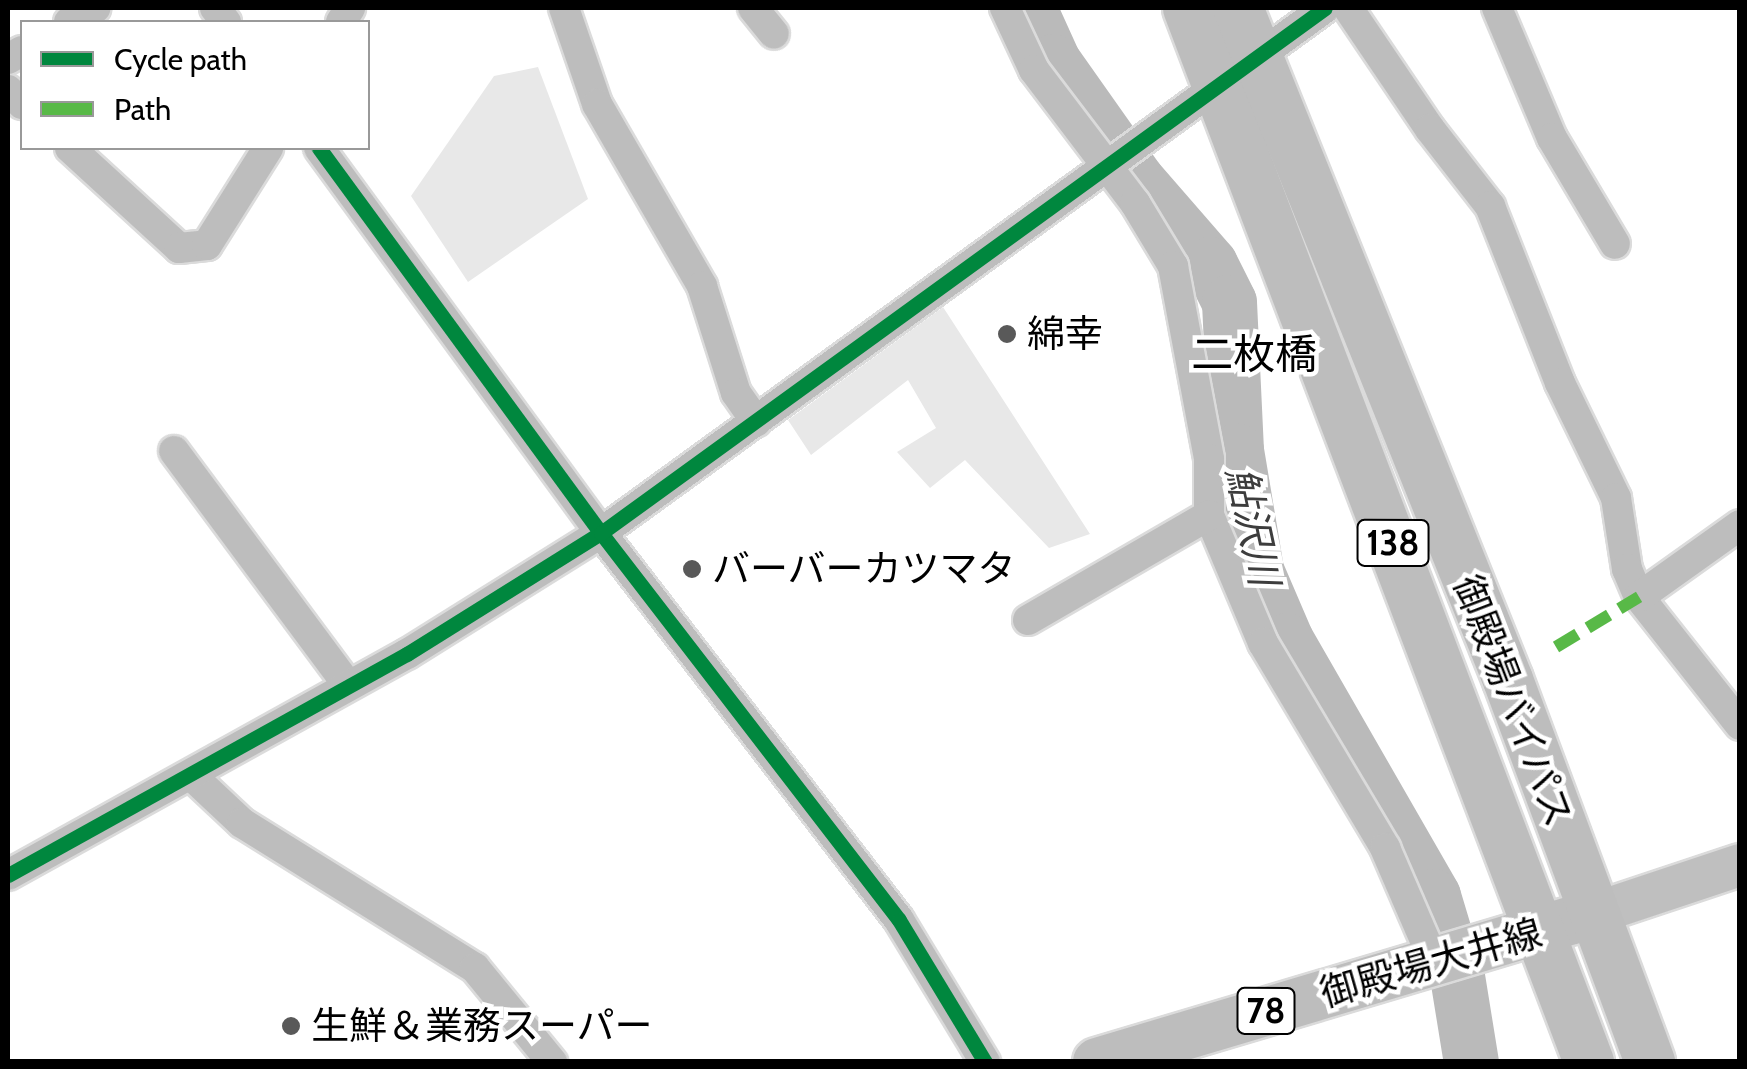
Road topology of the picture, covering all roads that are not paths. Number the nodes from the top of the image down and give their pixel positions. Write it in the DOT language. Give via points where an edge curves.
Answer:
graph roads {
  1 [pos="564,8"];
  2 [pos="753,8"];
  3 [pos="1005,8"];
  4 [pos="1324,8"];
  5 [pos="1348,8"];
  6 [pos="1498,8"];
  7 [pos="1200,12"];
  8 [pos="774,34"];
  9 [pos="1238,69"];
  10 [pos="72,150"];
  11 [pos="267,150"];
  12 [pos="320,150"];
  13 [pos="1107,164"];
  14 [pos="1615,244"];
  15 [pos="756,422"];
  16 [pos="174,451"];
  17 [pos="1209,515"];
  18 [pos="1740,525"];
  19 [pos="601,533"];
  20 [pos="1639,598"];
  21 [pos="1028,620"];
  22 [pos="347,684"];
  23 [pos="1740,725"];
  24 [pos="192,776"];
  25 [pos="1740,865"];
  26 [pos="8,874"];
  27 [pos="1593,914"];
  28 [pos="1538,932"];
  29 [pos="1456,955"];
  30 [pos="552,1062"];
  31 [pos="985,1062"];
  32 [pos="1097,1062"];
  33 [pos="1589,1062"];
  34 [pos="1650,1062"];
  1 -- 15 [label="street" via="597,104 702,286 736,393"];
  2 -- 8 [label="street"];
  3 -- 13 [label="street" via="1034,70"];
  4 -- 9 [label="street"];
  5 -- 20 [label="street" via="1490,206 1560,382 1616,498 1626,569"];
  6 -- 14 [label="street" via="1552,138"];
  7 -- 9 [label="highway, 御殿場バイパス / 138"];
  9 -- 13 [label="street"];
  9 -- 27 [label="highway, 御殿場バイパス / 138" via="1508,680"];
  9 -- 28 [label="highway, 御殿場バイパス / 138"];
  10 -- 11 [label="street" via="179,248 207,245"];
  12 -- 19 [label="street"];
  13 -- 15 [label="street"];
  13 -- 17 [label="street" via="1173,266 1209,460"];
  15 -- 19 [label="street"];
  16 -- 22 [label="street"];
  17 -- 21 [label="street"];
  17 -- 29 [label="street" via="1262,643"];
  18 -- 20 [label="street"];
  19 -- 22 [label="street"];
  19 -- 31 [label="street" via="899,920"];
  20 -- 23 [label="street"];
  22 -- 24 [label="street"];
  24 -- 26 [label="street"];
  24 -- 30 [label="street" via="242,823 475,968"];
  25 -- 27 [label="main road"];
  27 -- 28 [label="main road, 御殿場大井線 / 78"];
  27 -- 34 [label="highway, 御殿場バイパス / 138"];
  28 -- 29 [label="main road, 御殿場大井線 / 78"];
  28 -- 33 [label="highway, 御殿場バイパス / 138"];
  29 -- 32 [label="main road, 御殿場大井線 / 78"];
}
